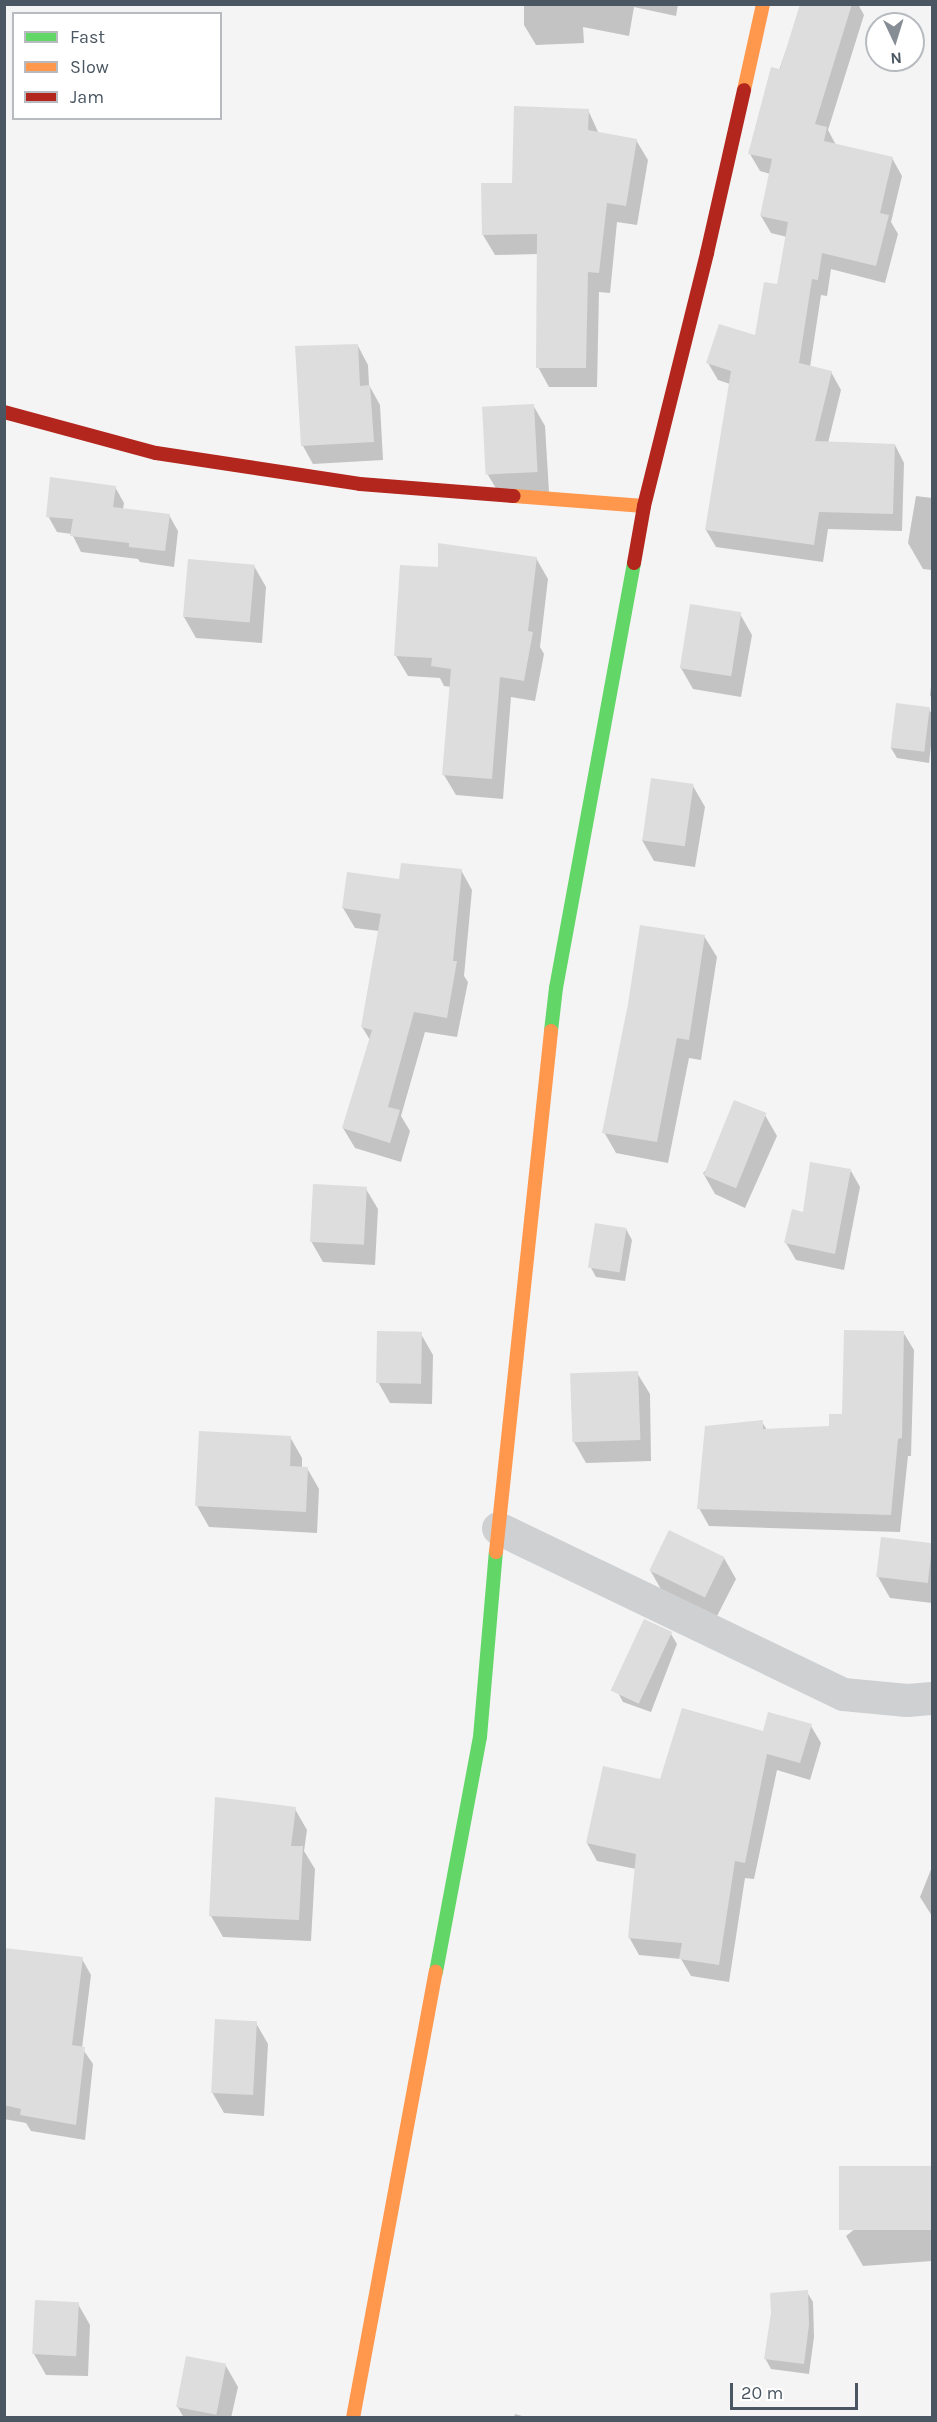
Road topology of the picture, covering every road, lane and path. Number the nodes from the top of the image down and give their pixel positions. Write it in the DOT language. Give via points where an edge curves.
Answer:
graph roads {
  1 [pos="763,4"];
  2 [pos="4,412"];
  3 [pos="644,506"];
  4 [pos="498,1527"];
  5 [pos="933,1698"];
  6 [pos="353,2418"];
  1 -- 3 [label="street"];
  2 -- 3 [label="street" via="156,453 360,484"];
  3 -- 4 [label="street" via="555,987"];
  4 -- 5 [label="street" via="843,1694 907,1700"];
  4 -- 6 [label="street" via="480,1737"];
}
